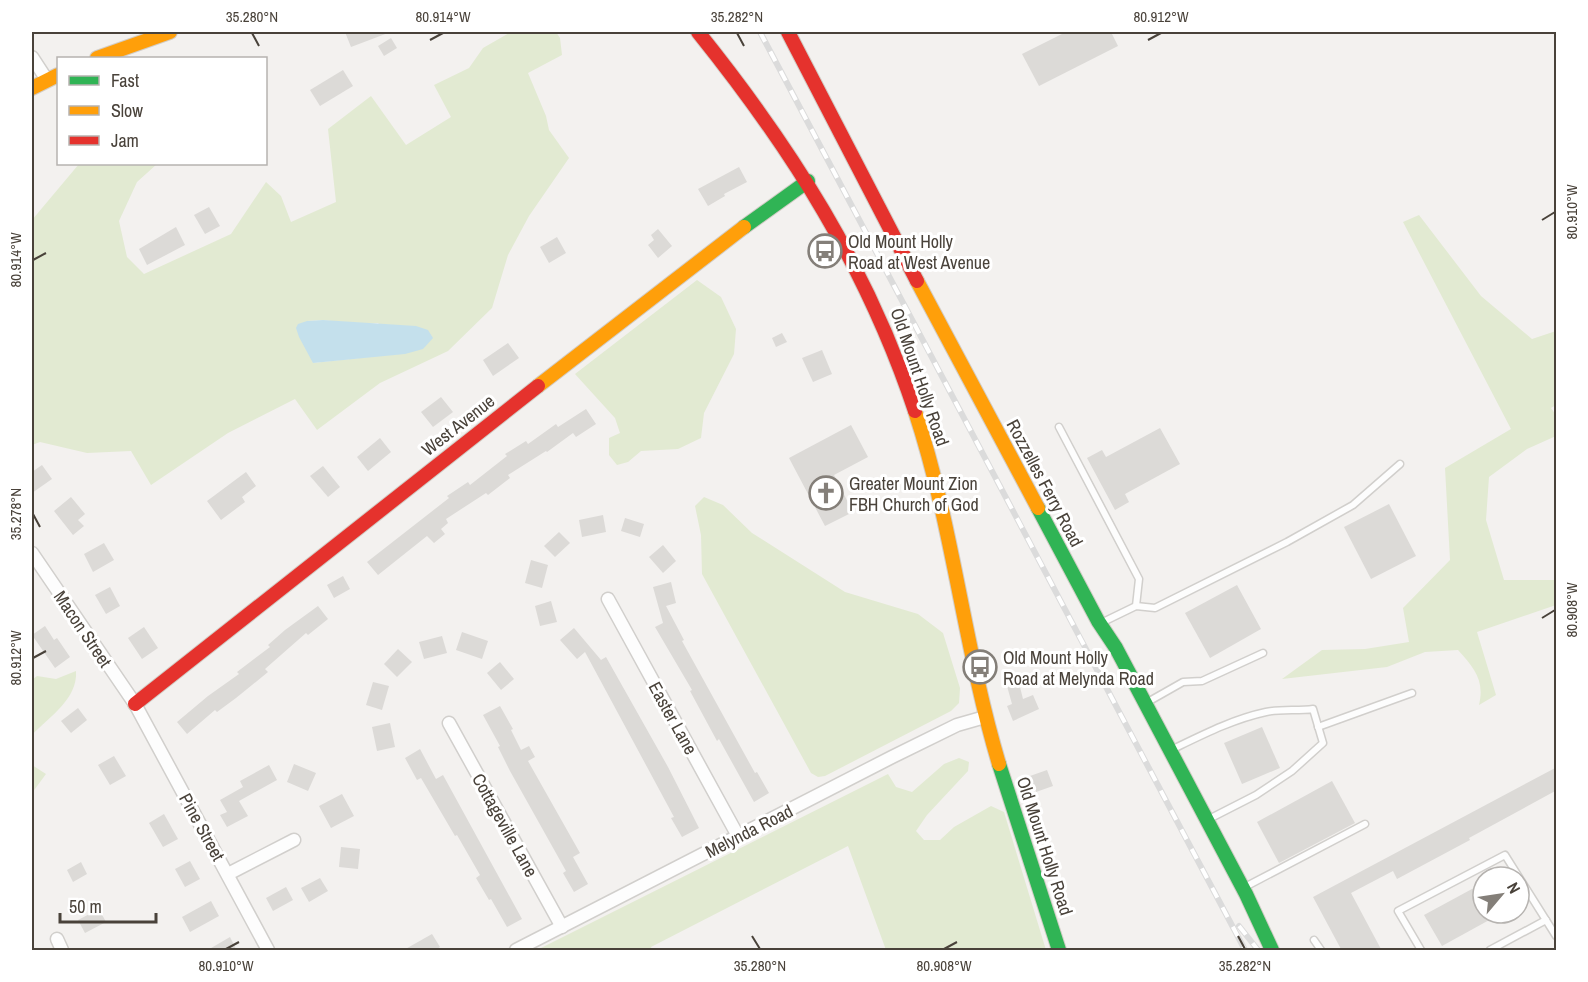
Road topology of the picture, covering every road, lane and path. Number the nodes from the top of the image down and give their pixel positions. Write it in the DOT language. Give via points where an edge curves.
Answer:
graph roads {
  1 [pos="170,32"];
  2 [pos="698,32"];
  3 [pos="788,32"];
  4 [pos="32,57"];
  5 [pos="100,57"];
  6 [pos="53,78"];
  7 [pos="32,88"];
  8 [pos="808,181"];
  9 [pos="1059,427"];
  10 [pos="1400,464"];
  11 [pos="32,553"];
  12 [pos="608,599"];
  13 [pos="1136,606"];
  14 [pos="1100,624"];
  15 [pos="1263,653"];
  16 [pos="1412,693"];
  17 [pos="135,704"];
  18 [pos="1146,704"];
  19 [pos="985,717"];
  20 [pos="449,723"];
  21 [pos="1318,727"];
  22 [pos="1170,750"];
  23 [pos="1207,820"];
  24 [pos="1365,824"];
  25 [pos="738,836"];
  26 [pos="294,840"];
  27 [pos="228,874"];
  28 [pos="1243,888"];
  29 [pos="1546,920"];
  30 [pos="562,927"];
  31 [pos="1557,936"];
  32 [pos="1314,940"];
  33 [pos="268,951"];
  34 [pos="516,951"];
  35 [pos="1059,951"];
  36 [pos="1272,951"];
  37 [pos="1321,951"];
  38 [pos="1421,951"];
  39 [pos="1490,951"];
  1 -- 5 [label="street"];
  2 -- 8 [label="street, Old Mount Holly Road" via="742,86"];
  3 -- 14 [label="street, Rozzelles Ferry Road"];
  4 -- 6 [label="street"];
  6 -- 7 [label="street"];
  8 -- 17 [label="street, West Avenue" via="445,458"];
  8 -- 19 [label="street, Old Mount Holly Road" via="873,302 915,414 943,511"];
  9 -- 13 [label="lane" via="1140,579"];
  10 -- 13 [label="lane" via="1353,505 1287,542 1155,608"];
  11 -- 17 [label="street, Macon Street"];
  12 -- 25 [label="street, Easter Lane"];
  13 -- 14 [label="lane"];
  14 -- 18 [label="street, Rozzelles Ferry Road"];
  15 -- 18 [label="lane" via="1202,681 1183,682"];
  16 -- 21 [label="lane"];
  17 -- 27 [label="street, Pine Street"];
  18 -- 22 [label="street, Rozzelles Ferry Road"];
  19 -- 25 [label="street, Melynda Road" via="957,725"];
  19 -- 35 [label="street, Old Mount Holly Road"];
  20 -- 30 [label="street, Cottageville Lane"];
  21 -- 22 [label="lane" via="1313,709 1268,711 1218,727"];
  21 -- 23 [label="lane" via="1323,743 1292,771"];
  22 -- 23 [label="street, Rozzelles Ferry Road"];
  23 -- 28 [label="street, Rozzelles Ferry Road"];
  24 -- 28 [label="lane"];
  25 -- 30 [label="street, Melynda Road"];
  26 -- 27 [label="street"];
  27 -- 33 [label="street, Pine Street"];
  28 -- 36 [label="street, Rozzelles Ferry Road"];
  29 -- 31 [label="lane"];
  29 -- 38 [label="lane" via="1505,855 1398,911"];
  29 -- 39 [label="lane"];
  30 -- 34 [label="street, Melynda Road"];
  32 -- 37 [label="lane"];
}
